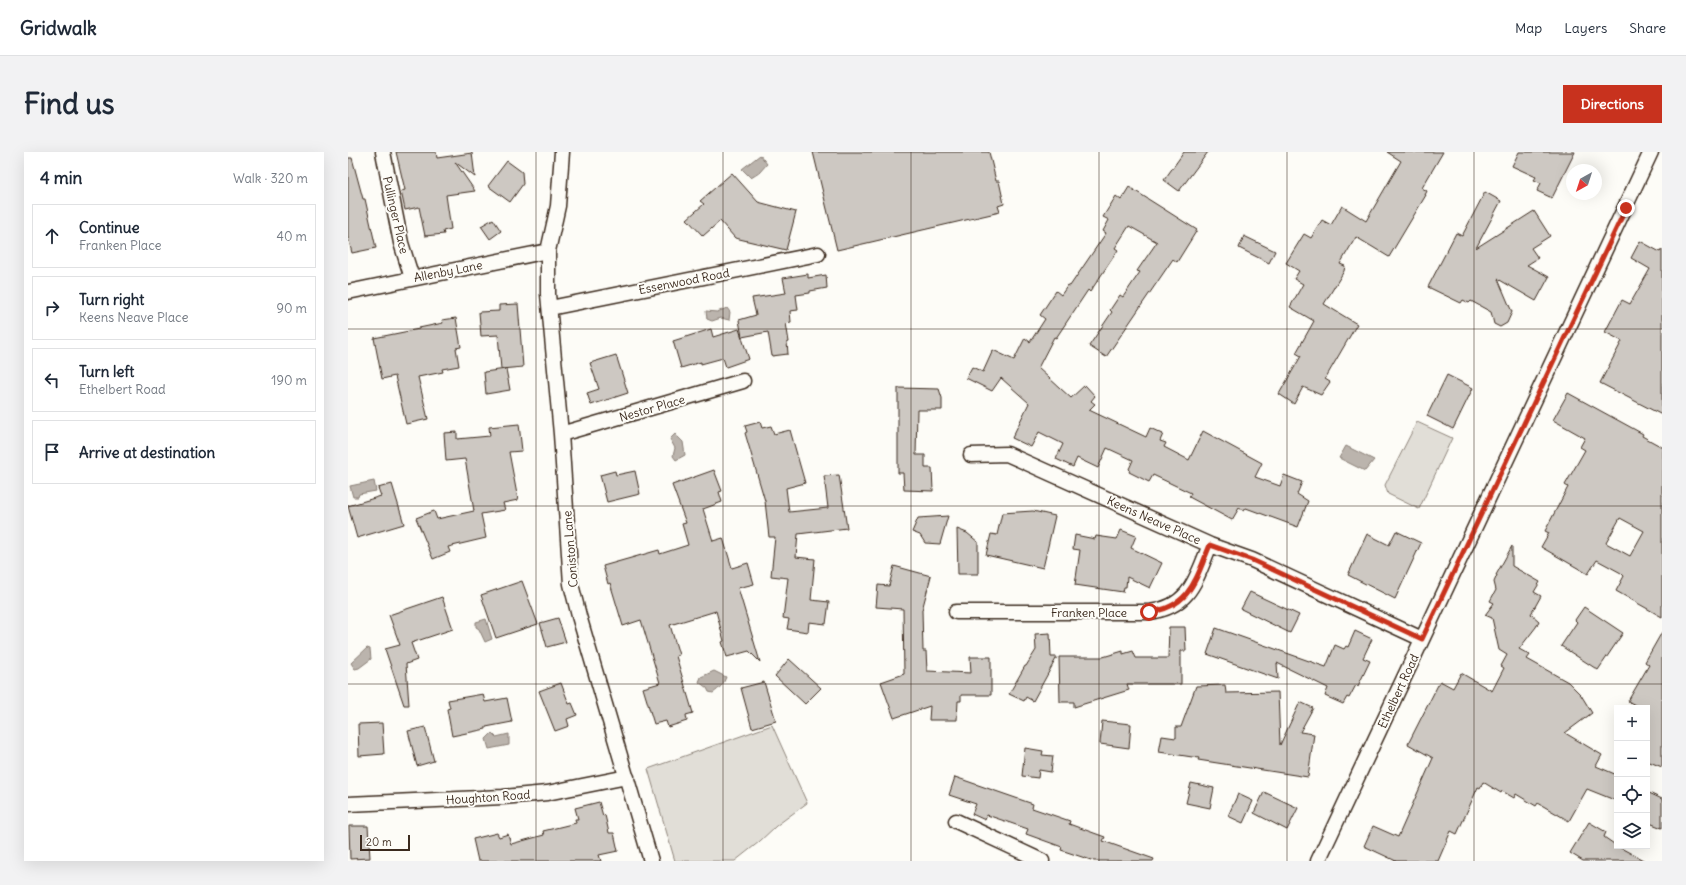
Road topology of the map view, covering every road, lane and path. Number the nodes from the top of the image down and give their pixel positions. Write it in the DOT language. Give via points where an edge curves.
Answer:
graph roads {
  1 [pos="383,152"];
  2 [pos="562,152"];
  3 [pos="1649,153"];
  4 [pos="548,251"];
  5 [pos="818,254"];
  6 [pos="412,278"];
  7 [pos="348,292"];
  8 [pos="550,308"];
  9 [pos="743,381"];
  10 [pos="561,434"];
  11 [pos="971,455"];
  12 [pos="1210,545"];
  13 [pos="956,612"];
  14 [pos="1422,639"];
  15 [pos="627,777"];
  16 [pos="348,804"];
  17 [pos="956,821"];
  18 [pos="651,861"];
  19 [pos="1042,861"];
  20 [pos="1318,861"];
  1 -- 6 [label="street, Pullinger Place" via="401,243"];
  2 -- 4 [label="street, Coniston Lane" via="558,206"];
  3 -- 14 [label="street, Ethelbert Road"];
  4 -- 6 [label="street, Allenby Lane"];
  4 -- 8 [label="street, Coniston Lane"];
  5 -- 8 [label="street, Essenwood Road"];
  6 -- 7 [label="street, Allenby Lane"];
  8 -- 10 [label="street, Coniston Lane"];
  9 -- 10 [label="street, Nestor Place"];
  10 -- 15 [label="street, Coniston Lane" via="572,584 579,616"];
  11 -- 12 [label="street, Keens Neave Place" via="1007,454"];
  12 -- 13 [label="street, Franken Place" via="1184,598 1162,610"];
  12 -- 14 [label="street, Keens Neave Place" via="1252,560"];
  14 -- 20 [label="street, Ethelbert Road"];
  15 -- 16 [label="street, Houghton Road" via="547,793 510,797"];
  15 -- 18 [label="street, Coniston Lane"];
  17 -- 19 [label="street"];
}
